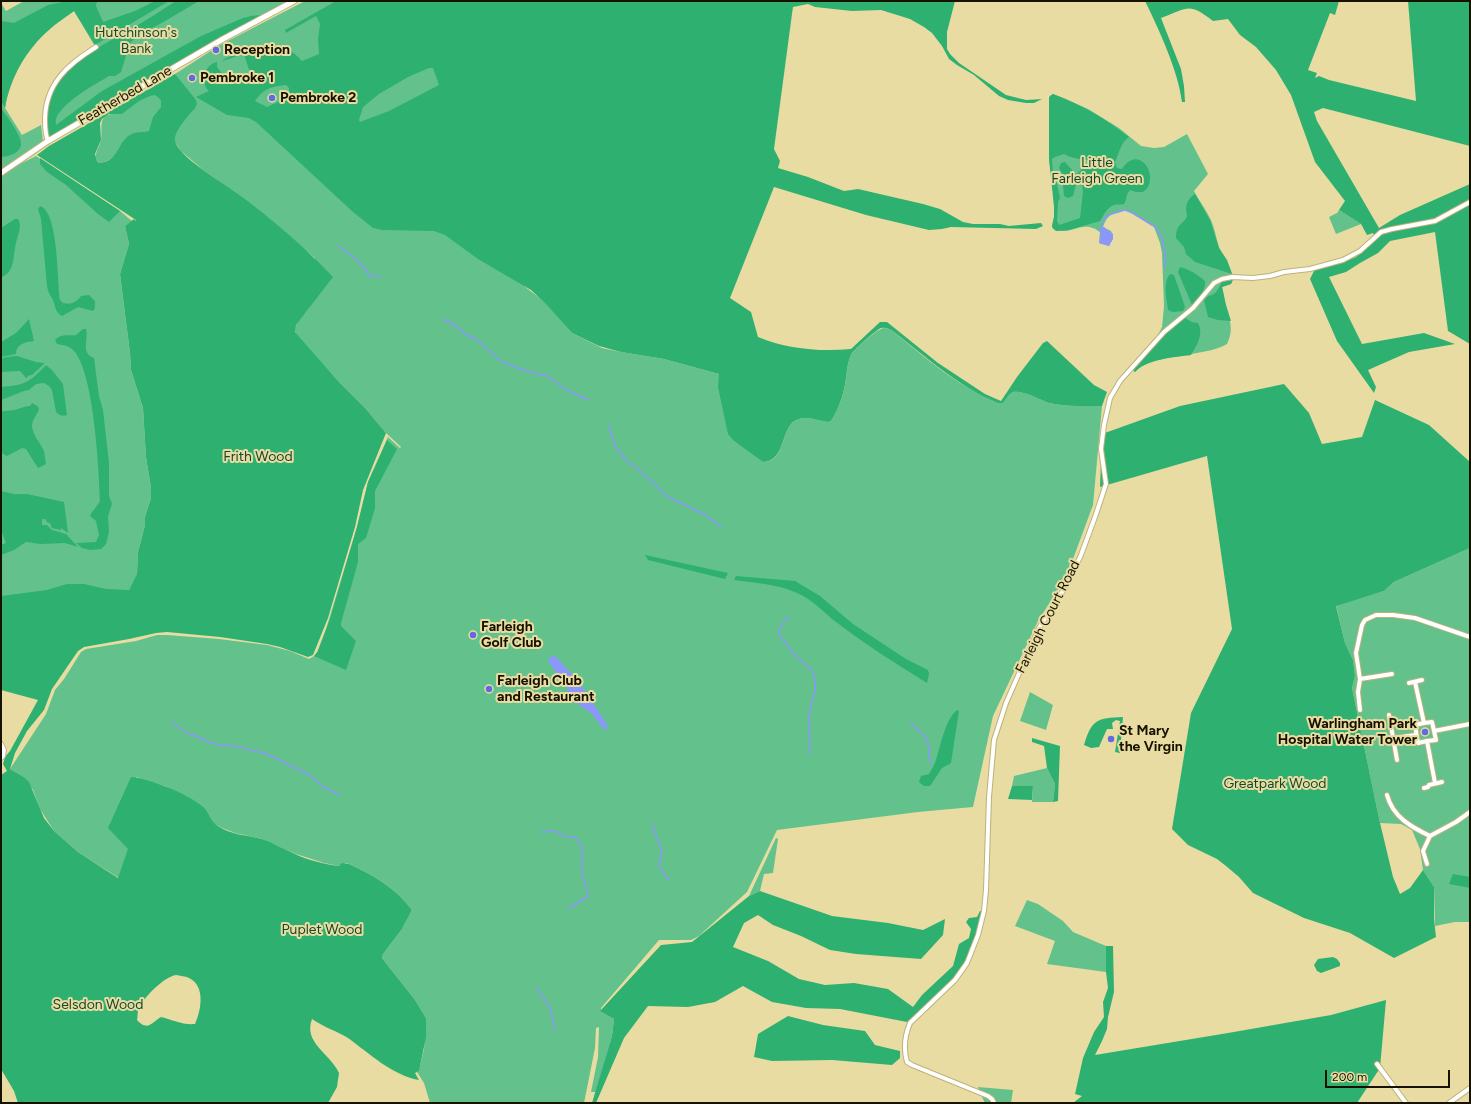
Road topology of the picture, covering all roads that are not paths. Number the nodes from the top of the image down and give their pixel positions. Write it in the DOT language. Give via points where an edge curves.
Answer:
graph roads {
  1 [pos="294,1"];
  2 [pos="96,46"];
  3 [pos="48,141"];
  4 [pos="1,173"];
  5 [pos="1470,202"];
  6 [pos="1470,637"];
  7 [pos="1392,674"];
  8 [pos="1360,679"];
  9 [pos="1422,680"];
  10 [pos="1415,682"];
  11 [pos="1409,683"];
  12 [pos="1360,710"];
  13 [pos="1389,715"];
  14 [pos="1424,723"];
  15 [pos="1470,724"];
  16 [pos="1434,731"];
  17 [pos="1416,734"];
  18 [pos="1394,738"];
  19 [pos="1427,741"];
  20 [pos="1,744"];
  21 [pos="1,758"];
  22 [pos="1397,760"];
  23 [pos="1442,782"];
  24 [pos="1435,783"];
  25 [pos="1424,788"];
  26 [pos="1387,796"];
  27 [pos="1470,812"];
  28 [pos="1430,836"];
  29 [pos="1427,864"];
  30 [pos="1377,1064"];
  31 [pos="1470,1088"];
  32 [pos="994,1103"];
  33 [pos="1406,1103"];
  34 [pos="1449,1103"];
  1 -- 3 [label="street, Featherbed Lane" via="217,42"];
  2 -- 3 [label="street" via="70,65 52,89 45,117"];
  3 -- 4 [label="street, Featherbed Lane"];
  5 -- 32 [label="street, Farleigh Court Road" via="1435,221 1381,232 1360,251 1343,260 1299,271 1253,278 1232,277 1214,283 1193,308 1164,332 1120,381 1110,398 1101,449 1106,484 1095,517 1068,583 1039,628 996,731 989,797 986,890 978,935 967,963 955,980 910,1023 906,1032 907,1062 988,1096"];
  6 -- 8 [label="street" via="1415,618 1376,614 1365,620 1362,625 1356,653"];
  7 -- 8 [label="street"];
  8 -- 12 [label="street"];
  9 -- 10 [label="street"];
  10 -- 11 [label="street"];
  10 -- 14 [label="street"];
  13 -- 18 [label="street"];
  14 -- 16 [label="street" via="1432,722"];
  14 -- 17 [label="street" via="1415,725"];
  15 -- 16 [label="street"];
  16 -- 19 [label="street" via="1436,740"];
  17 -- 18 [label="street"];
  17 -- 19 [label="street" via="1418,743"];
  18 -- 22 [label="street"];
  19 -- 24 [label="street"];
  20 -- 21 [label="street" via="4,750"];
  23 -- 24 [label="street"];
  24 -- 25 [label="street"];
  26 -- 28 [label="street" via="1400,818"];
  27 -- 28 [label="street"];
  28 -- 29 [label="street" via="1423,851"];
  30 -- 33 [label="street"];
  31 -- 34 [label="street"];
}
